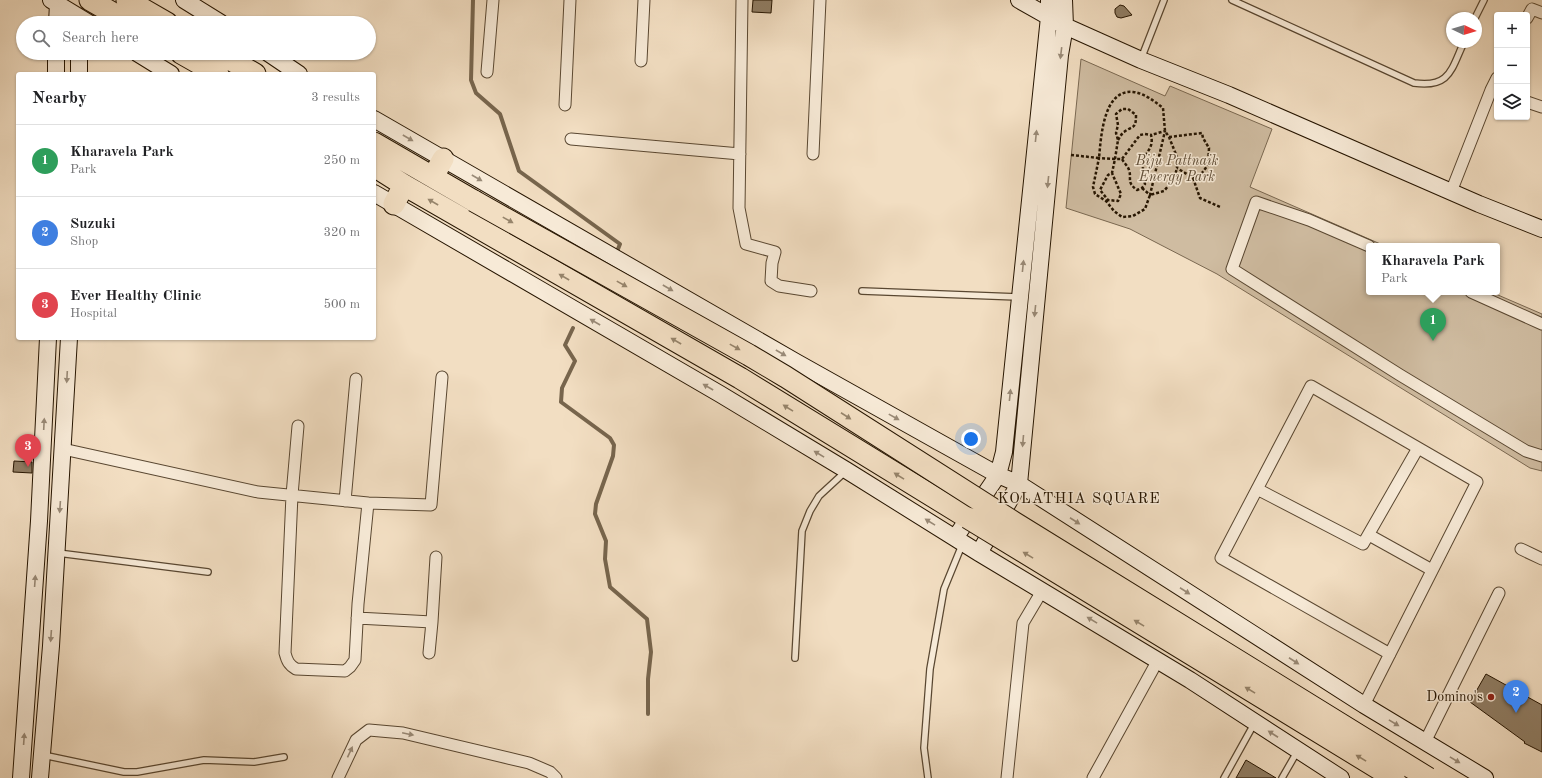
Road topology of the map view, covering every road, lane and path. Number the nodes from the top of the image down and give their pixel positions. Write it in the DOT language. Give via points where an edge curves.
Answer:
graph roads {
  1 [pos="127,0"];
  2 [pos="493,0"];
  3 [pos="570,0"];
  4 [pos="644,0"];
  5 [pos="742,0"];
  6 [pos="820,0"];
  7 [pos="1019,0"];
  8 [pos="1049,0"];
  9 [pos="1064,0"];
  10 [pos="1164,0"];
  11 [pos="1232,0"];
  12 [pos="1484,0"];
  13 [pos="190,1"];
  14 [pos="54,2"];
  15 [pos="1478,12"];
  16 [pos="1530,13"];
  17 [pos="1542,13"];
  18 [pos="56,16"];
  19 [pos="85,16"];
  20 [pos="155,16"];
  21 [pos="211,16"];
  22 [pos="1049,17"];
  23 [pos="1065,26"];
  24 [pos="1461,48"];
  25 [pos="56,60"];
  26 [pos="79,60"];
  27 [pos="148,60"];
  28 [pos="193,60"];
  29 [pos="231,60"];
  30 [pos="279,60"];
  31 [pos="1141,60"];
  32 [pos="641,61"];
  33 [pos="209,69"];
  34 [pos="56,72"];
  35 [pos="79,72"];
  36 [pos="168,72"];
  37 [pos="252,72"];
  38 [pos="297,72"];
  39 [pos="487,72"];
  40 [pos="1494,91"];
  41 [pos="1530,103"];
  42 [pos="565,105"];
  43 [pos="1542,107"];
  44 [pos="376,120"];
  45 [pos="1165,131"];
  46 [pos="1151,135"];
  47 [pos="1169,137"];
  48 [pos="571,139"];
  49 [pos="1118,140"];
  50 [pos="376,144"];
  51 [pos="740,154"];
  52 [pos="813,154"];
  53 [pos="1071,155"];
  54 [pos="1098,158"];
  55 [pos="443,159"];
  56 [pos="1115,159"];
  57 [pos="1122,159"];
  58 [pos="376,167"];
  59 [pos="1177,168"];
  60 [pos="1112,173"];
  61 [pos="433,177"];
  62 [pos="1193,178"];
  63 [pos="404,185"];
  64 [pos="1142,188"];
  65 [pos="1451,192"];
  66 [pos="376,194"];
  67 [pos="1150,196"];
  68 [pos="394,204"];
  69 [pos="1220,208"];
  70 [pos="1542,229"];
  71 [pos="1366,245"];
  72 [pos="811,291"];
  73 [pos="862,291"];
  74 [pos="1478,295"];
  75 [pos="1020,297"];
  76 [pos="1542,324"];
  77 [pos="48,340"];
  78 [pos="69,340"];
  79 [pos="442,377"];
  80 [pos="356,379"];
  81 [pos="298,426"];
  82 [pos="1418,448"];
  83 [pos="63,449"];
  84 [pos="1542,456"];
  85 [pos="846,470"];
  86 [pos="998,475"];
  87 [pos="1019,484"];
  88 [pos="1257,489"];
  89 [pos="292,495"];
  90 [pos="345,501"];
  91 [pos="368,504"];
  92 [pos="1369,535"];
  93 [pos="959,540"];
  94 [pos="1521,549"];
  95 [pos="57,553"];
  96 [pos="979,553"];
  97 [pos="436,557"];
  98 [pos="1542,559"];
  99 [pos="1432,570"];
  100 [pos="208,572"];
  101 [pos="1042,590"];
  102 [pos="1499,593"];
  103 [pos="357,618"];
  104 [pos="432,622"];
  105 [pos="429,653"];
  106 [pos="1390,654"];
  107 [pos="795,658"];
  108 [pos="1158,660"];
  109 [pos="1364,705"];
  110 [pos="1255,722"];
  111 [pos="1425,742"];
  112 [pos="1298,750"];
  113 [pos="42,755"];
  114 [pos="284,757"];
  115 [pos="22,778"];
  116 [pos="40,778"];
  117 [pos="338,778"];
  118 [pos="556,778"];
  119 [pos="928,778"];
  120 [pos="1007,778"];
  121 [pos="1094,778"];
  122 [pos="1224,778"];
  123 [pos="1282,778"];
  124 [pos="1341,778"];
  125 [pos="1394,778"];
  126 [pos="1428,778"];
  127 [pos="1485,778"];
  1 -- 20 [label="highway"];
  2 -- 39 [label="street"];
  3 -- 42 [label="street"];
  4 -- 32 [label="street"];
  5 -- 51 [label="street"];
  6 -- 52 [label="street"];
  7 -- 22 [label="street"];
  8 -- 22 [label="street"];
  9 -- 23 [label="street"];
  10 -- 31 [label="lane"];
  11 -- 24 [label="lane" via="1414,82 1427,84 1438,82 1448,76"];
  12 -- 15 [label="lane"];
  13 -- 21 [label="street"];
  14 -- 18 [label="street"];
  14 -- 19 [label="street"];
  16 -- 17 [label="street" via="1532,10"];
  22 -- 23 [label="street"];
  75 -- 22 [label="street, one-way"];
  23 -- 31 [label="street"];
  23 -- 87 [label="street, one-way" via="1060,55"];
  25 -- 34 [label="street"];
  26 -- 35 [label="street"];
  27 -- 36 [label="street"];
  28 -- 33 [label="highway"];
  29 -- 37 [label="highway"];
  30 -- 38 [label="street"];
  31 -- 65 [label="street" via="1229,95"];
  40 -- 65 [label="street"];
  41 -- 43 [label="street"];
  44 -- 55 [label="street, one-way"];
  45 -- 46 [label="path"];
  45 -- 47 [label="path"];
  45 -- 54 [label="path" via="1163,108 1149,98 1132,92 1118,96 1108,107"];
  45 -- 67 [label="path"];
  46 -- 57 [label="path" via="1140,135"];
  46 -- 64 [label="path" via="1151,148 1145,158 1143,173 1145,184"];
  47 -- 59 [label="path" via="1177,157"];
  47 -- 62 [label="path" via="1202,133 1209,148 1208,164 1202,173"];
  48 -- 51 [label="street"];
  49 -- 49 [label="path" via="1116,114 1122,109 1128,109 1136,115 1136,123"];
  49 -- 56 [label="path"];
  50 -- 61 [label="highway"];
  51 -- 72 [label="street" via="739,208 746,244 775,252 771,281 779,286"];
  53 -- 54 [label="path"];
  54 -- 56 [label="path"];
  54 -- 67 [label="path" via="1092,187 1095,194 1114,212 1122,217 1133,216 1145,209"];
  55 -- 61 [label="highway"];
  55 -- 86 [label="street, one-way"];
  56 -- 57 [label="path"];
  56 -- 60 [label="path"];
  57 -- 64 [label="path" via="1130,170 1129,179 1132,186 1137,190"];
  58 -- 63 [label="highway"];
  59 -- 62 [label="path"];
  59 -- 67 [label="path" via="1174,178 1164,191"];
  60 -- 60 [label="path" via="1100,190 1108,200 1118,200 1121,194"];
  61 -- 126 [label="highway, one-way, bridge" via="786,377 1022,527"];
  62 -- 69 [label="path" via="1200,198"];
  63 -- 68 [label="highway"];
  125 -- 63 [label="highway, one-way, bridge" via="740,378"];
  64 -- 67 [label="path"];
  65 -- 70 [label="street"];
  66 -- 68 [label="street"];
  85 -- 68 [label="street, one-way"];
  71 -- 84 [label="street" via="1309,220 1256,202 1232,269 1526,451"];
  73 -- 75 [label="lane"];
  74 -- 76 [label="street"];
  86 -- 75 [label="street, one-way" via="1004,452"];
  115 -- 77 [label="street, one-way"];
  78 -- 83 [label="street, one-way"];
  79 -- 91 [label="street" via="431,505"];
  80 -- 90 [label="street"];
  81 -- 89 [label="street"];
  82 -- 88 [label="street" via="1312,386"];
  82 -- 92 [label="street"];
  82 -- 99 [label="street" via="1477,482"];
  83 -- 89 [label="street" via="258,492"];
  83 -- 95 [label="street, one-way"];
  93 -- 85 [label="street, one-way"];
  85 -- 107 [label="lane" via="820,496 810,510 802,531"];
  86 -- 87 [label="street"];
  86 -- 93 [label="street"];
  87 -- 96 [label="street"];
  87 -- 109 [label="street, one-way"];
  88 -- 92 [label="street" via="1363,544"];
  88 -- 106 [label="street" via="1221,558"];
  89 -- 90 [label="street"];
  89 -- 103 [label="street" via="284,636 286,661 296,669 345,671 355,660"];
  90 -- 91 [label="street"];
  91 -- 103 [label="street"];
  92 -- 99 [label="street"];
  93 -- 96 [label="street"];
  93 -- 119 [label="lane" via="944,589 930,669 924,748"];
  94 -- 98 [label="street"];
  95 -- 100 [label="lane"];
  95 -- 113 [label="street, one-way"];
  96 -- 101 [label="street"];
  97 -- 104 [label="street"];
  99 -- 106 [label="street"];
  108 -- 101 [label="street, one-way"];
  101 -- 120 [label="street" via="1023,623"];
  102 -- 111 [label="street"];
  103 -- 104 [label="street"];
  104 -- 105 [label="street"];
  106 -- 109 [label="street"];
  108 -- 110 [label="street"];
  108 -- 121 [label="street"];
  109 -- 111 [label="street, one-way"];
  112 -- 110 [label="street, one-way"];
  110 -- 122 [label="lane"];
  111 -- 127 [label="street, one-way"];
  112 -- 123 [label="lane"];
  112 -- 124 [label="street"];
  113 -- 114 [label="lane" via="124,772 204,760 254,762"];
  113 -- 116 [label="street"];
  117 -- 118 [label="street, one-way" via="356,740 369,730 403,733 529,763 550,772"];
}
